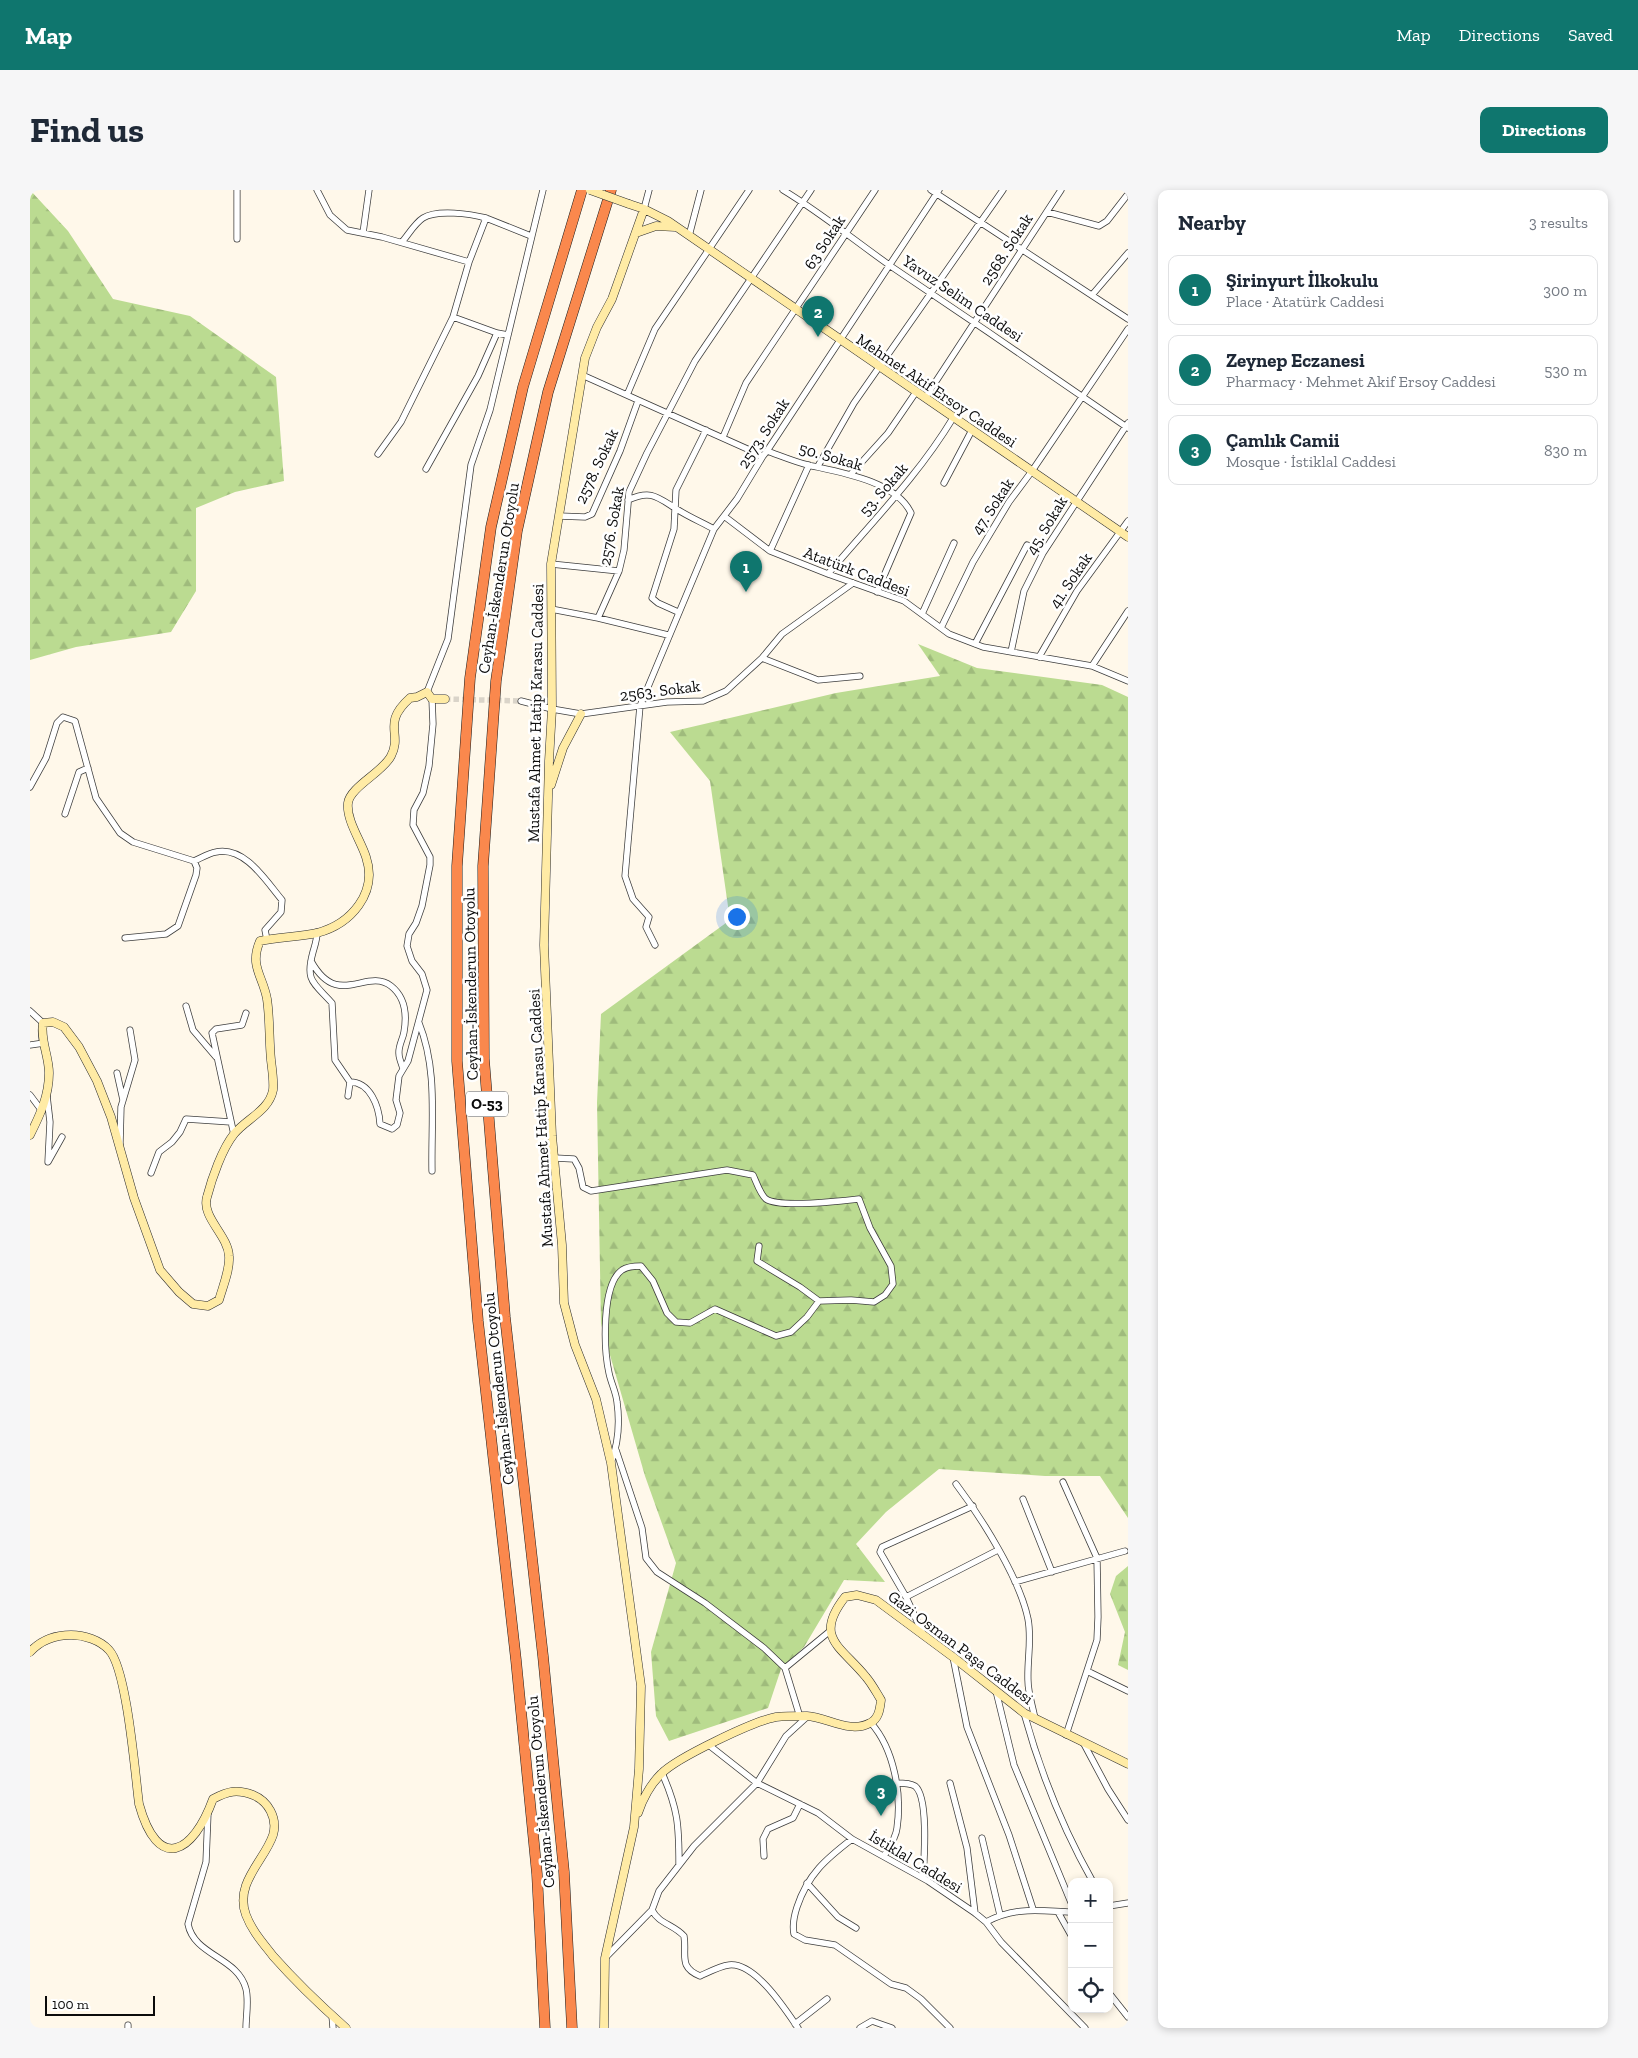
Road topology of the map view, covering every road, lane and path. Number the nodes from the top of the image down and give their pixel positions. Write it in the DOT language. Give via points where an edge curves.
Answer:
graph roads {
  1 [pos="237,190"];
  2 [pos="317,190"];
  3 [pos="369,190"];
  4 [pos="543,190"];
  5 [pos="582,190"];
  6 [pos="590,190"];
  7 [pos="611,190"];
  8 [pos="649,190"];
  9 [pos="701,190"];
  10 [pos="748,190"];
  11 [pos="783,190"];
  12 [pos="811,190"];
  13 [pos="875,190"];
  14 [pos="1003,190"];
  15 [pos="1061,190"];
  16 [pos="935,191"];
  17 [pos="1128,194"];
  18 [pos="803,202"];
  19 [pos="644,209"];
  20 [pos="1047,212"];
  21 [pos="486,218"];
  22 [pos="980,222"];
  23 [pos="677,227"];
  24 [pos="363,233"];
  25 [pos="636,233"];
  26 [pos="845,233"];
  27 [pos="531,236"];
  28 [pos="689,236"];
  29 [pos="237,239"];
  30 [pos="402,242"];
  31 [pos="709,249"];
  32 [pos="1022,249"];
  33 [pos="1128,253"];
  34 [pos="469,262"];
  35 [pos="890,265"];
  36 [pos="751,278"];
  37 [pos="931,293"];
  38 [pos="1092,295"];
  39 [pos="796,310"];
  40 [pos="453,318"];
  41 [pos="1128,319"];
  42 [pos="974,322"];
  43 [pos="1128,329"];
  44 [pos="497,333"];
  45 [pos="508,335"];
  46 [pos="840,341"];
  47 [pos="878,366"];
  48 [pos="582,374"];
  49 [pos="916,392"];
  50 [pos="627,395"];
  51 [pos="1083,395"];
  52 [pos="925,398"];
  53 [pos="638,400"];
  54 [pos="667,414"];
  55 [pos="953,418"];
  56 [pos="1127,426"];
  57 [pos="706,430"];
  58 [pos="972,430"];
  59 [pos="723,437"];
  60 [pos="765,453"];
  61 [pos="378,454"];
  62 [pos="809,465"];
  63 [pos="818,466"];
  64 [pos="426,469"];
  65 [pos="1032,471"];
  66 [pos="851,474"];
  67 [pos="944,483"];
  68 [pos="897,496"];
  69 [pos="628,500"];
  70 [pos="1076,502"];
  71 [pos="675,508"];
  72 [pos="559,516"];
  73 [pos="724,516"];
  74 [pos="1128,521"];
  75 [pos="714,529"];
  76 [pos="1121,532"];
  77 [pos="1128,537"];
  78 [pos="954,542"];
  79 [pos="770,551"];
  80 [pos="1043,553"];
  81 [pos="551,564"];
  82 [pos="619,571"];
  83 [pos="828,574"];
  84 [pos="853,583"];
  85 [pos="877,592"];
  86 [pos="551,609"];
  87 [pos="1128,611"];
  88 [pos="678,612"];
  89 [pos="922,614"];
  90 [pos="598,618"];
  91 [pos="941,628"];
  92 [pos="668,635"];
  93 [pos="975,644"];
  94 [pos="1011,652"];
  95 [pos="1039,657"];
  96 [pos="762,658"];
  97 [pos="1092,666"];
  98 [pos="860,676"];
  99 [pos="1128,681"];
  100 [pos="429,696"];
  101 [pos="445,699"];
  102 [pos="521,700"];
  103 [pos="640,706"];
  104 [pos="552,709"];
  105 [pos="581,714"];
  106 [pos="88,768"];
  107 [pos="30,787"];
  108 [pos="548,798"];
  109 [pos="65,814"];
  110 [pos="194,861"];
  111 [pos="317,932"];
  112 [pos="124,938"];
  113 [pos="267,940"];
  114 [pos="655,945"];
  115 [pos="311,961"];
  116 [pos="186,1006"];
  117 [pos="30,1011"];
  118 [pos="246,1013"];
  119 [pos="43,1023"];
  120 [pos="418,1023"];
  121 [pos="130,1030"];
  122 [pos="44,1043"];
  123 [pos="30,1045"];
  124 [pos="216,1057"];
  125 [pos="403,1069"];
  126 [pos="117,1073"];
  127 [pos="350,1082"];
  128 [pos="46,1088"];
  129 [pos="30,1095"];
  130 [pos="348,1096"];
  131 [pos="123,1100"];
  132 [pos="42,1112"];
  133 [pos="231,1122"];
  134 [pos="30,1135"];
  135 [pos="234,1135"];
  136 [pos="62,1137"];
  137 [pos="120,1146"];
  138 [pos="554,1158"];
  139 [pos="432,1170"];
  140 [pos="151,1173"];
  141 [pos="759,1246"];
  142 [pos="819,1301"];
  143 [pos="616,1450"];
  144 [pos="611,1463"];
  145 [pos="1063,1482"];
  146 [pos="956,1484"];
  147 [pos="1023,1499"];
  148 [pos="973,1506"];
  149 [pos="998,1550"];
  150 [pos="1125,1551"];
  151 [pos="1097,1558"];
  152 [pos="1052,1572"];
  153 [pos="1015,1582"];
  154 [pos="906,1597"];
  155 [pos="830,1631"];
  156 [pos="923,1635"];
  157 [pos="30,1652"];
  158 [pos="953,1657"];
  159 [pos="785,1668"];
  160 [pos="1087,1671"];
  161 [pos="996,1691"];
  162 [pos="1128,1691"];
  163 [pos="1024,1713"];
  164 [pos="804,1716"];
  165 [pos="1035,1719"];
  166 [pos="871,1723"];
  167 [pos="1066,1734"];
  168 [pos="1084,1744"];
  169 [pos="710,1746"];
  170 [pos="1128,1764"];
  171 [pos="662,1772"];
  172 [pos="757,1783"];
  173 [pos="896,1783"];
  174 [pos="950,1783"];
  175 [pos="800,1804"];
  176 [pos="208,1813"];
  177 [pos="1128,1820"];
  178 [pos="634,1827"];
  179 [pos="852,1838"];
  180 [pos="982,1838"];
  181 [pos="764,1856"];
  182 [pos="884,1856"];
  183 [pos="679,1865"];
  184 [pos="923,1878"];
  185 [pos="1091,1878"];
  186 [pos="808,1883"];
  187 [pos="1068,1895"];
  188 [pos="1128,1903"];
  189 [pos="1113,1905"];
  190 [pos="1033,1909"];
  191 [pos="652,1910"];
  192 [pos="1058,1912"];
  193 [pos="1068,1912"];
  194 [pos="975,1913"];
  195 [pos="1000,1915"];
  196 [pos="986,1922"];
  197 [pos="856,1928"];
  198 [pos="1068,1930"];
  199 [pos="605,1958"];
  200 [pos="1113,1998"];
  201 [pos="827,1999"];
  202 [pos="332,2016"];
  203 [pos="1128,2017"];
  204 [pos="796,2026"];
  205 [pos="246,2028"];
  206 [pos="333,2028"];
  207 [pos="346,2028"];
  208 [pos="545,2028"];
  209 [pos="572,2028"];
  210 [pos="604,2028"];
  211 [pos="860,2028"];
  212 [pos="892,2028"];
  213 [pos="950,2028"];
  214 [pos="1085,2028"];
  1 -- 29 [label="street"];
  2 -- 24 [label="street" via="330,215 347,230"];
  3 -- 24 [label="street"];
  4 -- 27 [label="street"];
  5 -- 208 [label="highway, Ceyhan-İskenderun Otoyolu / O-53" via="522,387 491,527 470,678 457,866 457,1061 478,1321 536,1865"];
  6 -- 19 [label="street, Mehmet Akif Ersoy Caddesi, bridge"];
  7 -- 209 [label="highway, Ceyhan-İskenderun Otoyolu / O-53" via="548,392 517,531 496,680 483,866 484,1069 505,1317 564,1872"];
  8 -- 19 [label="street"];
  9 -- 28 [label="street"];
  10 -- 31 [label="street"];
  11 -- 18 [label="street, Yavuz Selim Caddesi"];
  12 -- 18 [label="street"];
  13 -- 26 [label="street, 63 Sokak"];
  14 -- 22 [label="street"];
  15 -- 20 [label="street, 2568. Sokak"];
  16 -- 22 [label="street"];
  16 -- 35 [label="street, 2573. Sokak"];
  17 -- 20 [label="street" via="1099,226"];
  18 -- 26 [label="street, Yavuz Selim Caddesi"];
  18 -- 36 [label="street"];
  19 -- 23 [label="street, Mehmet Akif Ersoy Caddesi"];
  19 -- 25 [label="street, Mustafa Ahmet Hatip Karasu Caddesi"];
  20 -- 32 [label="street, 2568. Sokak"];
  21 -- 27 [label="street"];
  21 -- 30 [label="street" via="470,214 435,214 423,218"];
  21 -- 34 [label="street"];
  22 -- 32 [label="street"];
  22 -- 37 [label="street"];
  23 -- 25 [label="street" via="656,226"];
  23 -- 28 [label="street, Mehmet Akif Ersoy Caddesi"];
  24 -- 30 [label="street"];
  25 -- 48 [label="street, Mustafa Ahmet Hatip Karasu Caddesi" via="612,299 588,350"];
  26 -- 35 [label="street, Yavuz Selim Caddesi"];
  26 -- 39 [label="street, 63 Sokak"];
  27 -- 45 [label="street"];
  28 -- 31 [label="street, Mehmet Akif Ersoy Caddesi"];
  30 -- 34 [label="street"];
  31 -- 36 [label="street, Mehmet Akif Ersoy Caddesi"];
  31 -- 50 [label="street" via="654,329"];
  32 -- 38 [label="street"];
  32 -- 42 [label="street, 2568. Sokak"];
  33 -- 38 [label="street"];
  34 -- 40 [label="street"];
  35 -- 37 [label="street, Yavuz Selim Caddesi"];
  35 -- 46 [label="street, 2573. Sokak"];
  36 -- 39 [label="street, Mehmet Akif Ersoy Caddesi"];
  36 -- 54 [label="street, 2576. Sokak" via="695,361"];
  37 -- 42 [label="street, Yavuz Selim Caddesi"];
  37 -- 47 [label="street"];
  38 -- 41 [label="street"];
  39 -- 46 [label="street, Mehmet Akif Ersoy Caddesi"];
  39 -- 59 [label="street, 63 Sokak" via="746,383"];
  40 -- 44 [label="street"];
  40 -- 61 [label="street" via="401,422"];
  42 -- 51 [label="street, Yavuz Selim Caddesi"];
  42 -- 52 [label="street, 2568. Sokak"];
  43 -- 51 [label="street, 47. Sokak"];
  44 -- 45 [label="street"];
  44 -- 64 [label="street" via="478,376"];
  45 -- 100 [label="street" via="490,410 471,465 448,639"];
  46 -- 47 [label="street, Mehmet Akif Ersoy Caddesi"];
  46 -- 60 [label="street, 2573. Sokak"];
  47 -- 49 [label="street, Mehmet Akif Ersoy Caddesi"];
  47 -- 63 [label="street"];
  48 -- 50 [label="street, 50. Sokak"];
  48 -- 72 [label="street, Mustafa Ahmet Hatip Karasu Caddesi"];
  49 -- 52 [label="street, Mehmet Akif Ersoy Caddesi"];
  49 -- 66 [label="street" via="888,432"];
  50 -- 53 [label="street, 50. Sokak"];
  51 -- 56 [label="street, Yavuz Selim Caddesi"];
  51 -- 65 [label="street, 47. Sokak"];
  52 -- 55 [label="street, Mehmet Akif Ersoy Caddesi"];
  53 -- 54 [label="street, 50. Sokak"];
  53 -- 72 [label="street, 2578. Sokak" via="592,514 586,517"];
  54 -- 57 [label="street, 50. Sokak"];
  54 -- 69 [label="street, 2576. Sokak" via="636,475"];
  55 -- 58 [label="street, Mehmet Akif Ersoy Caddesi"];
  55 -- 68 [label="street, 53. Sokak" via="934,449"];
  56 -- 70 [label="street, 45. Sokak"];
  57 -- 59 [label="street, 50. Sokak"];
  57 -- 71 [label="street" via="676,490"];
  58 -- 65 [label="street, Mehmet Akif Ersoy Caddesi"];
  58 -- 67 [label="street"];
  59 -- 60 [label="street, 50. Sokak"];
  60 -- 62 [label="street, 50. Sokak"];
  60 -- 73 [label="street, 2573. Sokak"];
  62 -- 63 [label="street, 50. Sokak"];
  62 -- 79 [label="street"];
  63 -- 66 [label="street, 50. Sokak"];
  65 -- 70 [label="street, Mehmet Akif Ersoy Caddesi"];
  65 -- 91 [label="street, 47. Sokak" via="973,562"];
  66 -- 68 [label="street, 50. Sokak"];
  68 -- 83 [label="street, 53. Sokak"];
  68 -- 85 [label="street" via="907,504 911,513"];
  69 -- 71 [label="street" via="650,494"];
  69 -- 82 [label="street, 2576. Sokak"];
  70 -- 76 [label="street, Mehmet Akif Ersoy Caddesi"];
  70 -- 80 [label="street, 45. Sokak"];
  71 -- 75 [label="street"];
  71 -- 88 [label="street" via="674,529 652,598"];
  72 -- 81 [label="street, Mustafa Ahmet Hatip Karasu Caddesi"];
  73 -- 75 [label="street, 2573. Sokak"];
  73 -- 79 [label="street, Atatürk Caddesi"];
  74 -- 76 [label="street, 41. Sokak"];
  75 -- 88 [label="street, 2573. Sokak"];
  76 -- 77 [label="street, Mehmet Akif Ersoy Caddesi"];
  76 -- 95 [label="street, 41. Sokak" via="1077,590"];
  78 -- 89 [label="street"];
  79 -- 83 [label="street, Atatürk Caddesi"];
  80 -- 93 [label="street" via="1026,545"];
  80 -- 94 [label="street, 45. Sokak" via="1024,591"];
  81 -- 82 [label="street"];
  81 -- 86 [label="street, Mustafa Ahmet Hatip Karasu Caddesi"];
  82 -- 90 [label="street, 2576. Sokak"];
  83 -- 84 [label="street, Atatürk Caddesi"];
  84 -- 85 [label="street, Atatürk Caddesi"];
  84 -- 96 [label="street, 2563. Sokak" via="782,634"];
  85 -- 89 [label="street, Atatürk Caddesi" via="904,602"];
  86 -- 90 [label="street"];
  86 -- 104 [label="street, Mustafa Ahmet Hatip Karasu Caddesi"];
  87 -- 97 [label="street"];
  88 -- 92 [label="street, 2573. Sokak"];
  89 -- 91 [label="street, Atatürk Caddesi"];
  90 -- 92 [label="street"];
  91 -- 93 [label="street, Atatürk Caddesi"];
  92 -- 103 [label="street, 2573. Sokak"];
  93 -- 94 [label="street, Atatürk Caddesi"];
  94 -- 95 [label="street, Atatürk Caddesi"];
  95 -- 97 [label="street, Atatürk Caddesi"];
  96 -- 98 [label="street" via="818,680"];
  96 -- 103 [label="street, 2563. Sokak" via="726,691 703,701"];
  97 -- 99 [label="street, Atatürk Caddesi"];
  100 -- 101 [label="street"];
  100 -- 111 [label="street" via="410,698 396,713 392,755 352,794 348,802 370,872 364,899 336,926"];
  100 -- 120 [label="street" via="433,724 429,766 423,793 414,810 414,825 430,857 430,865 422,906 409,934 408,946 427,990"];
  102 -- 104 [label="street, 2563. Sokak"];
  103 -- 105 [label="street, 2563. Sokak"];
  103 -- 114 [label="street, 2573. Sokak" via="625,876 633,899 649,917 646,927"];
  104 -- 105 [label="street, 2563. Sokak"];
  104 -- 108 [label="street, Mustafa Ahmet Hatip Karasu Caddesi"];
  105 -- 108 [label="street" via="563,748"];
  106 -- 107 [label="street" via="76,721 63,717 57,723 46,758"];
  106 -- 109 [label="street" via="79,772"];
  106 -- 110 [label="street" via="96,798 125,838"];
  108 -- 138 [label="street, Mustafa Ahmet Hatip Karasu Caddesi" via="544,945"];
  110 -- 112 [label="street" via="196,875 178,926 166,934"];
  110 -- 113 [label="street" via="216,852 228,852 244,857 256,869 282,900 281,912 265,930"];
  111 -- 113 [label="street"];
  111 -- 115 [label="street"];
  113 -- 135 [label="street" via="260,942 255,953 256,968 266,998 273,1089 267,1105"];
  115 -- 125 [label="street" via="329,982 352,986 376,980 390,986 402,998 404,1032 399,1054"];
  115 -- 127 [label="street" via="309,971 314,983 332,1003 335,1060"];
  116 -- 124 [label="street" via="193,1030"];
  117 -- 119 [label="street"];
  118 -- 124 [label="street" via="242,1025 216,1029 212,1033"];
  119 -- 122 [label="street"];
  119 -- 137 [label="street" via="54,1022 64,1027 79,1047 97,1082"];
  120 -- 125 [label="street"];
  120 -- 139 [label="street" via="425,1039 431,1072"];
  121 -- 131 [label="street" via="135,1060"];
  122 -- 123 [label="street"];
  122 -- 128 [label="street" via="49,1073"];
  124 -- 133 [label="street"];
  125 -- 127 [label="street" via="396,1100 400,1113 398,1125 392,1128 380,1124 372,1094 356,1082"];
  126 -- 131 [label="street"];
  127 -- 130 [label="street"];
  128 -- 132 [label="street"];
  128 -- 136 [label="street" via="50,1122 48,1162"];
  129 -- 132 [label="street"];
  131 -- 137 [label="street"];
  132 -- 134 [label="street"];
  133 -- 135 [label="street"];
  133 -- 140 [label="street" via="186,1119 176,1137 159,1152"];
  135 -- 137 [label="street" via="216,1169 206,1199 208,1213 222,1235 229,1255 219,1300 208,1306 193,1304 160,1270 134,1198"];
  138 -- 142 [label="street" via="574,1159 583,1187 591,1191 727,1170 753,1175 765,1198 775,1202 820,1203 860,1199 870,1228 891,1266 893,1284 874,1302"];
  138 -- 144 [label="street, Mustafa Ahmet Hatip Karasu Caddesi" via="564,1304 575,1345 596,1399"];
  141 -- 142 [label="street" via="757,1261"];
  142 -- 143 [label="street" via="791,1332 776,1336 715,1308 690,1323 676,1322 667,1313 653,1281 641,1266 621,1270 609,1293 605,1330 609,1372 618,1403"];
  143 -- 144 [label="street"];
  143 -- 159 [label="street" via="642,1528 646,1558 657,1572 705,1603"];
  144 -- 178 [label="street, Mustafa Ahmet Hatip Karasu Caddesi" via="641,1686"];
  145 -- 151 [label="street"];
  146 -- 148 [label="street"];
  147 -- 152 [label="street"];
  148 -- 149 [label="street"];
  148 -- 154 [label="street" via="882,1547 880,1552"];
  149 -- 153 [label="street"];
  149 -- 154 [label="street"];
  150 -- 151 [label="street"];
  151 -- 152 [label="street"];
  151 -- 160 [label="street" via="1097,1640"];
  152 -- 153 [label="street"];
  153 -- 165 [label="street" via="1028,1619 1031,1648 1028,1682"];
  154 -- 156 [label="street"];
  155 -- 156 [label="street, Gazi Osman Paşa Caddesi" via="834,1612 846,1597 857,1595 876,1600"];
  155 -- 159 [label="street"];
  155 -- 166 [label="street" via="839,1649 867,1678 881,1700 879,1714"];
  156 -- 158 [label="street, Gazi Osman Paşa Caddesi"];
  157 -- 176 [label="street" via="47,1638 79,1634 99,1642 115,1659 122,1680 139,1804 153,1838 172,1848 185,1846"];
  158 -- 161 [label="street, Gazi Osman Paşa Caddesi"];
  158 -- 190 [label="street" via="968,1727"];
  159 -- 164 [label="street"];
  160 -- 162 [label="street"];
  160 -- 167 [label="street"];
  161 -- 163 [label="street, Gazi Osman Paşa Caddesi"];
  161 -- 187 [label="street" via="1014,1764"];
  163 -- 165 [label="street, Gazi Osman Paşa Caddesi"];
  163 -- 185 [label="street" via="1056,1807"];
  164 -- 166 [label="street" via="837,1725"];
  164 -- 169 [label="street" via="777,1717 746,1727"];
  164 -- 172 [label="street" via="786,1736"];
  165 -- 167 [label="street, Gazi Osman Paşa Caddesi"];
  166 -- 173 [label="street" via="880,1732 896,1770"];
  167 -- 168 [label="street, Gazi Osman Paşa Caddesi"];
  168 -- 170 [label="street, Gazi Osman Paşa Caddesi"];
  168 -- 177 [label="street"];
  169 -- 171 [label="street"];
  169 -- 172 [label="street, İstiklal Caddesi"];
  171 -- 178 [label="street" via="646,1791"];
  171 -- 183 [label="street" via="674,1800 679,1828"];
  172 -- 175 [label="street, İstiklal Caddesi"];
  172 -- 183 [label="street"];
  173 -- 182 [label="street" via="897,1829"];
  173 -- 184 [label="street" via="911,1784 921,1795 925,1834"];
  174 -- 194 [label="street" via="967,1848"];
  175 -- 179 [label="street, İstiklal Caddesi"];
  175 -- 181 [label="street" via="793,1818 768,1829 763,1839"];
  176 -- 202 [label="street" via="213,1799 228,1791 258,1798 270,1808 274,1821 273,1835 249,1876 244,1893 245,1913 256,1935 297,1984"];
  176 -- 205 [label="street" via="206,1862 188,1924 200,1945 235,1969 242,1979 246,1990"];
  178 -- 199 [label="street, Mustafa Ahmet Hatip Karasu Caddesi"];
  179 -- 182 [label="street, İstiklal Caddesi"];
  179 -- 186 [label="street" via="827,1858"];
  180 -- 195 [label="street"];
  182 -- 184 [label="street, İstiklal Caddesi"];
  183 -- 191 [label="street" via="659,1891"];
  184 -- 194 [label="street, İstiklal Caddesi"];
  186 -- 197 [label="street" via="838,1917"];
  186 -- 213 [label="street" via="795,1915 794,1934 805,1940 835,1945 891,1984 906,1988"];
  188 -- 189 [label="street"];
  190 -- 192 [label="street"];
  190 -- 195 [label="street"];
  191 -- 199 [label="street"];
  191 -- 204 [label="street" via="657,1919 676,1928 684,1936 684,1964 690,1972 700,1976 728,1964 740,1965 780,2000"];
  192 -- 193 [label="street"];
  192 -- 198 [label="street"];
  194 -- 196 [label="street, İstiklal Caddesi"];
  195 -- 196 [label="street"];
  196 -- 214 [label="street, İstiklal Caddesi" via="1001,1942"];
  199 -- 210 [label="street, Mustafa Ahmet Hatip Karasu Caddesi"];
  200 -- 203 [label="street"];
  201 -- 204 [label="street"];
  202 -- 206 [label="street"];
  202 -- 207 [label="street"];
  211 -- 212 [label="street" via="872,2021"];
}
